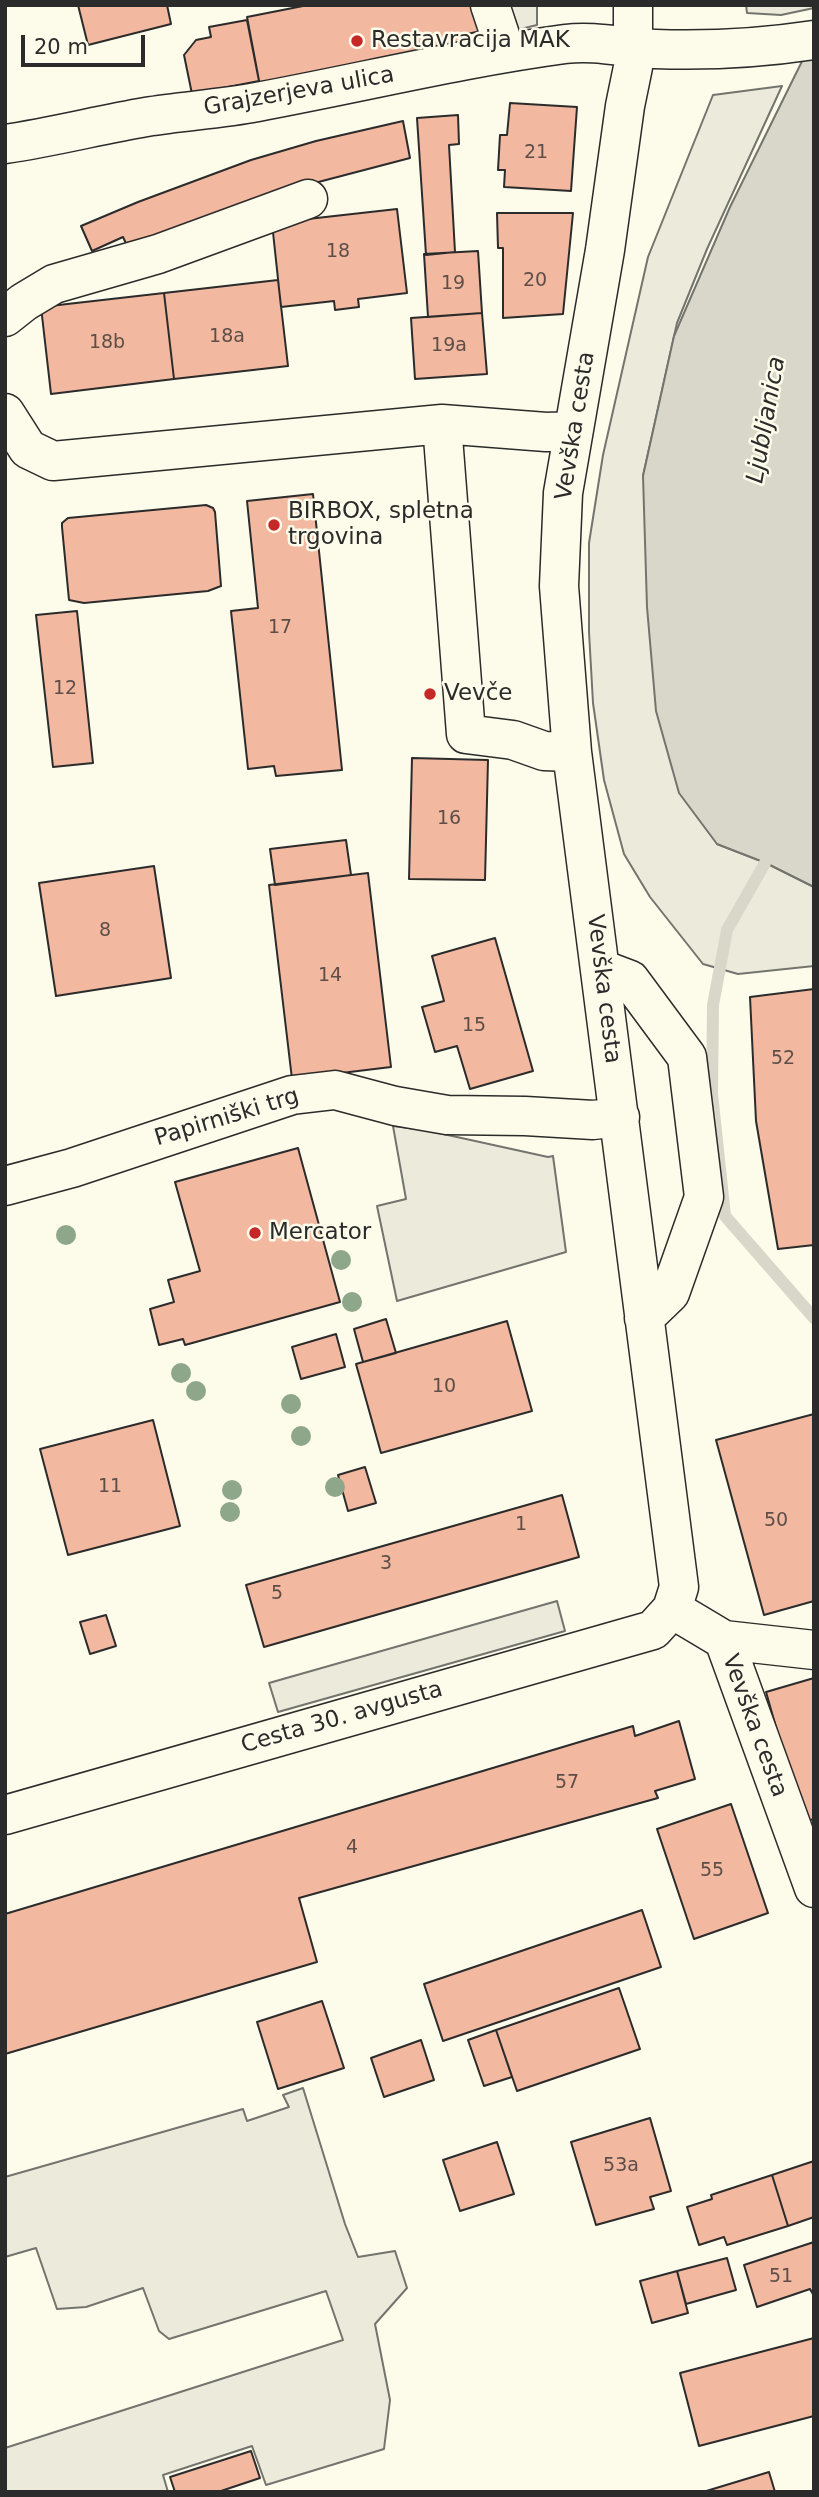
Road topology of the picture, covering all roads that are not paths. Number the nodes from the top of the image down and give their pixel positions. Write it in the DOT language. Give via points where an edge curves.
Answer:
graph roads {
  1 [pos="490,5"];
  2 [pos="633,5"];
  3 [pos="814,40"];
  4 [pos="634,48"];
  5 [pos="506,53"];
  6 [pos="5,144"];
  7 [pos="309,199"];
  8 [pos="5,317"];
  9 [pos="5,413"];
  10 [pos="442,424"];
  11 [pos="573,431"];
  12 [pos="572,752"];
  13 [pos="601,969"];
  14 [pos="620,1117"];
  15 [pos="5,1186"];
  16 [pos="644,1318"];
  17 [pos="672,1609"];
  18 [pos="724,1640"];
  19 [pos="814,1650"];
  20 [pos="5,1815"];
  21 [pos="814,1888"];
  1 -- 5 [label="street"];
  2 -- 4 [label="street, Vevška cesta"];
  3 -- 4 [label="street, Grajzerjeva ulica" via="762,48"];
  4 -- 5 [label="street, Grajzerjeva ulica" via="594,42"];
  4 -- 11 [label="street, Vevška cesta"];
  5 -- 6 [label="street, Grajzerjeva ulica" via="254,103"];
  7 -- 8 [label="street" via="159,254 54,284"];
  9 -- 10 [label="street" via="28,449 53,461"];
  10 -- 11 [label="street"];
  10 -- 12 [label="street" via="466,734 513,740 544,751"];
  11 -- 12 [label="street, Vevška cesta" via="563,493 559,586"];
  12 -- 13 [label="street, Vevška cesta"];
  13 -- 14 [label="street, Vevška cesta"];
  13 -- 16 [label="street" via="630,980 687,1057 704,1197 670,1293"];
  14 -- 15 [label="street, Papirniški trg" via="447,1115 335,1090 292,1095"];
  14 -- 16 [label="street, Vevška cesta"];
  16 -- 17 [label="street, Vevška cesta" via="679,1587"];
  17 -- 18 [label="street, Vevška cesta"];
  17 -- 20 [label="street, Cesta 30. avgusta" via="653,1630"];
  18 -- 19 [label="street"];
  18 -- 21 [label="street, Vevška cesta"];
}
